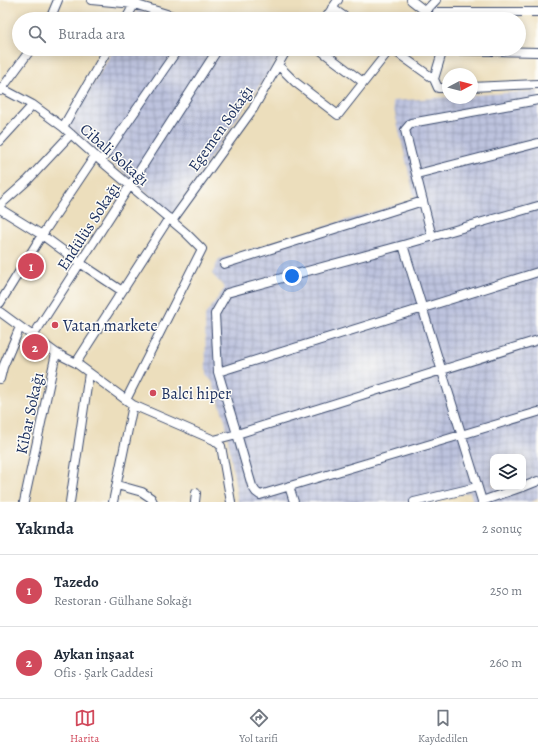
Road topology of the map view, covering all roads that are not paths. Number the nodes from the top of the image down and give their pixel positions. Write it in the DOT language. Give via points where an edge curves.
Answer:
graph roads {
  1 [pos="58,0"];
  2 [pos="91,0"];
  3 [pos="338,0"];
  4 [pos="411,0"];
  5 [pos="435,1"];
  6 [pos="135,2"];
  7 [pos="332,8"];
  8 [pos="425,11"];
  9 [pos="53,12"];
  10 [pos="130,12"];
  11 [pos="163,12"];
  12 [pos="329,12"];
  13 [pos="338,12"];
  14 [pos="437,12"];
  15 [pos="526,12"];
  16 [pos="538,12"];
  17 [pos="526,52"];
  18 [pos="538,52"];
  19 [pos="26,56"];
  20 [pos="104,56"];
  21 [pos="173,56"];
  22 [pos="214,56"];
  23 [pos="283,56"];
  24 [pos="328,56"];
  25 [pos="385,56"];
  26 [pos="401,56"];
  27 [pos="441,56"];
  28 [pos="278,65"];
  29 [pos="434,79"];
  30 [pos="363,82"];
  31 [pos="538,84"];
  32 [pos="478,87"];
  33 [pos="442,88"];
  34 [pos="1,90"];
  35 [pos="538,100"];
  36 [pos="33,105"];
  37 [pos="63,127"];
  38 [pos="71,134"];
  39 [pos="0,141"];
  40 [pos="538,143"];
  41 [pos="98,158"];
  42 [pos="417,174"];
  43 [pos="131,186"];
  44 [pos="423,201"];
  45 [pos="0,205"];
  46 [pos="538,206"];
  47 [pos="0,209"];
  48 [pos="170,220"];
  49 [pos="42,235"];
  50 [pos="432,237"];
  51 [pos="403,245"];
  52 [pos="80,263"];
  53 [pos="224,264"];
  54 [pos="538,272"];
  55 [pos="122,291"];
  56 [pos="0,303"];
  57 [pos="422,309"];
  58 [pos="0,312"];
  59 [pos="20,327"];
  60 [pos="33,336"];
  61 [pos="538,340"];
  62 [pos="56,353"];
  63 [pos="76,363"];
  64 [pos="441,371"];
  65 [pos="218,372"];
  66 [pos="89,373"];
  67 [pos="0,379"];
  68 [pos="130,403"];
  69 [pos="538,412"];
  70 [pos="237,434"];
  71 [pos="461,434"];
  72 [pos="214,440"];
  73 [pos="538,481"];
  74 [pos="116,485"];
  75 [pos="289,486"];
  76 [pos="526,486"];
  77 [pos="477,487"];
  78 [pos="514,490"];
  79 [pos="196,493"];
  80 [pos="24,502"];
  81 [pos="70,502"];
  82 [pos="113,502"];
  83 [pos="153,502"];
  84 [pos="195,502"];
  85 [pos="231,502"];
  86 [pos="294,502"];
  87 [pos="414,502"];
  1 -- 9 [label="street"];
  2 -- 6 [label="street"];
  3 -- 7 [label="street"];
  4 -- 8 [label="street"];
  5 -- 8 [label="street"];
  5 -- 14 [label="street"];
  6 -- 10 [label="street"];
  6 -- 11 [label="street"];
  7 -- 12 [label="street"];
  7 -- 13 [label="street"];
  15 -- 16 [label="street"];
  17 -- 18 [label="street"];
  19 -- 34 [label="street"];
  20 -- 37 [label="street"];
  21 -- 41 [label="street"];
  22 -- 43 [label="street, Endülüs Sokağı"];
  23 -- 28 [label="street, Egemen Sokağı"];
  24 -- 30 [label="street"];
  25 -- 30 [label="street"];
  26 -- 29 [label="street"];
  27 -- 29 [label="street"];
  28 -- 30 [label="street" via="295,82 338,115"];
  28 -- 48 [label="street, Egemen Sokağı" via="254,109"];
  29 -- 33 [label="street" via="438,88"];
  31 -- 32 [label="street"];
  34 -- 36 [label="street, Cibali Sokağı"];
  35 -- 42 [label="street" via="411,123 405,130"];
  36 -- 37 [label="street, Cibali Sokağı"];
  36 -- 39 [label="street"];
  37 -- 38 [label="street, Cibali Sokağı"];
  38 -- 41 [label="street, Cibali Sokağı"];
  38 -- 45 [label="street" via="28,180"];
  40 -- 42 [label="street"];
  41 -- 43 [label="street, Cibali Sokağı"];
  41 -- 49 [label="street"];
  42 -- 44 [label="street"];
  43 -- 48 [label="street, Cibali Sokağı"];
  43 -- 52 [label="street, Endülüs Sokağı"];
  44 -- 50 [label="street"];
  44 -- 53 [label="street"];
  46 -- 50 [label="street"];
  47 -- 49 [label="street"];
  48 -- 55 [label="street, Egemen Sokağı"];
  48 -- 68 [label="street, Cibali Sokağı" via="202,249"];
  49 -- 52 [label="street"];
  49 -- 56 [label="street"];
  50 -- 51 [label="street"];
  51 -- 57 [label="street"];
  51 -- 65 [label="street" via="227,293 215,314"];
  52 -- 55 [label="street"];
  52 -- 60 [label="street, Endülüs Sokağı"];
  54 -- 57 [label="street"];
  55 -- 63 [label="street, Egemen Sokağı"];
  57 -- 64 [label="street"];
  57 -- 65 [label="street"];
  58 -- 59 [label="street"];
  59 -- 60 [label="street"];
  59 -- 67 [label="street"];
  60 -- 62 [label="street"];
  61 -- 64 [label="street"];
  62 -- 63 [label="street"];
  62 -- 80 [label="street, Kibar Sokağı"];
  63 -- 66 [label="street"];
  64 -- 70 [label="street"];
  64 -- 71 [label="street"];
  65 -- 70 [label="street"];
  66 -- 68 [label="street"];
  66 -- 81 [label="street"];
  68 -- 72 [label="street"];
  68 -- 74 [label="street"];
  69 -- 71 [label="street"];
  70 -- 72 [label="street"];
  70 -- 75 [label="street" via="256,492 260,495"];
  71 -- 75 [label="street"];
  71 -- 77 [label="street"];
  72 -- 85 [label="street" via="221,446"];
  73 -- 76 [label="street"];
  74 -- 82 [label="street"];
  74 -- 83 [label="street" via="142,492"];
  75 -- 86 [label="street"];
  77 -- 78 [label="street" via="482,501"];
  77 -- 87 [label="street"];
  79 -- 84 [label="street"];
}
